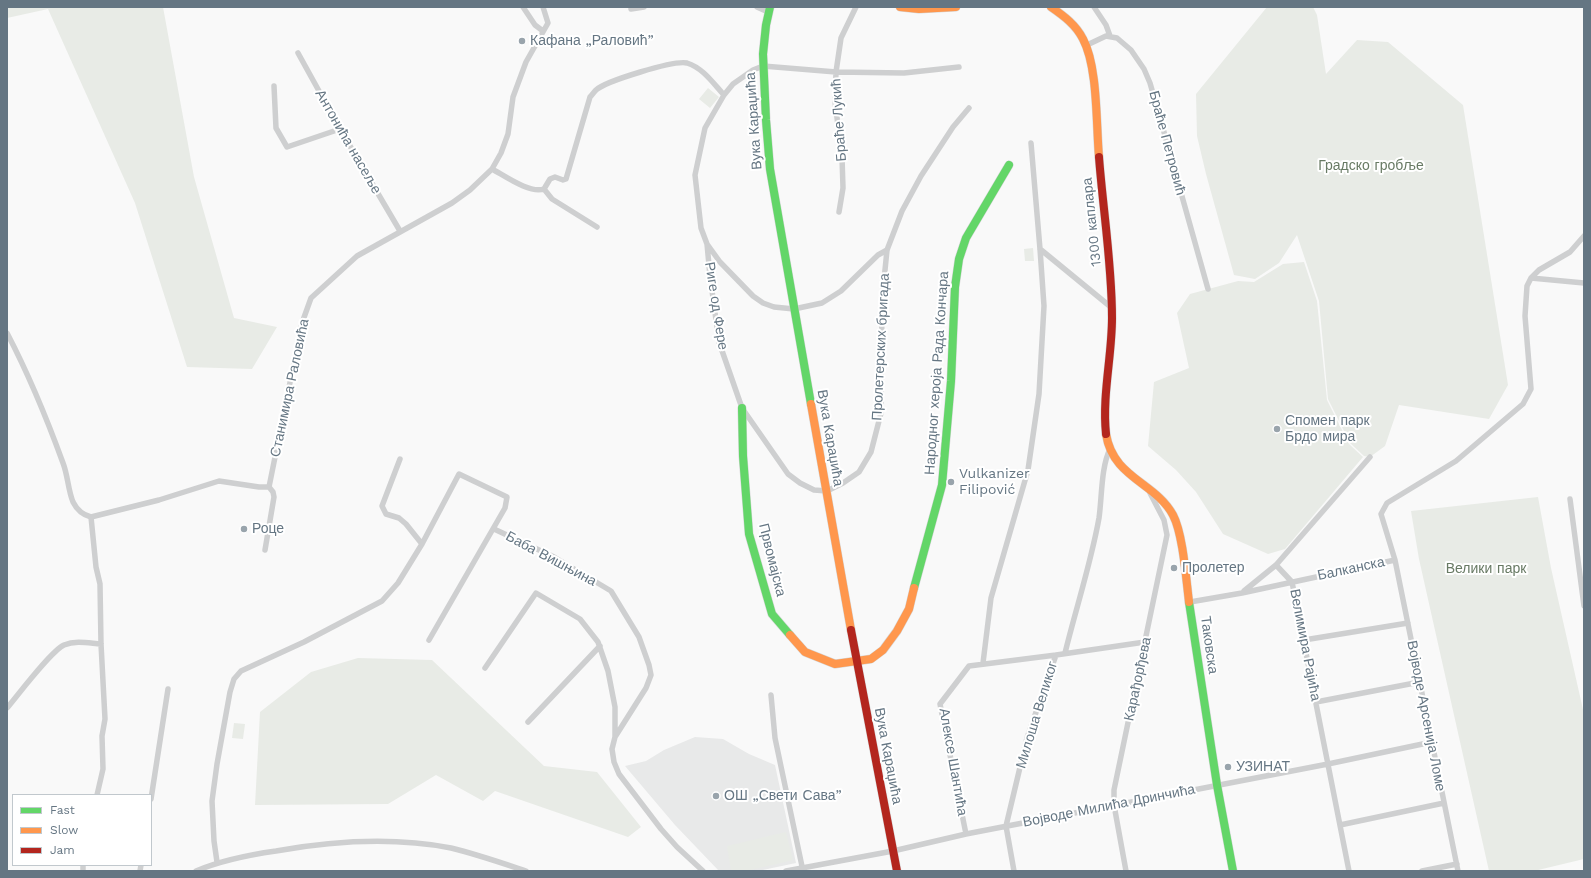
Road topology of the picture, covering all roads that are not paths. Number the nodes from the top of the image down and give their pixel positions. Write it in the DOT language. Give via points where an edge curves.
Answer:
graph roads {
  1 [pos="523,7"];
  2 [pos="544,7"];
  3 [pos="644,7"];
  4 [pos="757,7"];
  5 [pos="856,7"];
  6 [pos="900,7"];
  7 [pos="956,7"];
  8 [pos="1051,7"];
  9 [pos="1094,7"];
  10 [pos="631,9"];
  11 [pos="769,10"];
  12 [pos="543,30"];
  13 [pos="1110,36"];
  14 [pos="1088,45"];
  15 [pos="298,53"];
  16 [pos="763,66"];
  17 [pos="959,67"];
  18 [pos="836,72"];
  19 [pos="274,86"];
  20 [pos="724,95"];
  21 [pos="969,108"];
  22 [pos="340,129"];
  23 [pos="1031,143"];
  24 [pos="1009,165"];
  25 [pos="492,169"];
  26 [pos="544,189"];
  27 [pos="839,212"];
  28 [pos="596,227"];
  29 [pos="400,231"];
  30 [pos="1584,236"];
  31 [pos="707,244"];
  32 [pos="1040,249"];
  33 [pos="887,250"];
  34 [pos="1531,278"];
  35 [pos="1584,283"];
  36 [pos="1208,289"];
  37 [pos="1112,308"];
  38 [pos="794,310"];
  39 [pos="7,333"];
  40 [pos="742,408"];
  41 [pos="1110,449"];
  42 [pos="1370,457"];
  43 [pos="400,459"];
  44 [pos="269,487"];
  45 [pos="827,491"];
  46 [pos="1149,491"];
  47 [pos="1570,499"];
  48 [pos="91,517"];
  49 [pos="494,529"];
  50 [pos="422,544"];
  51 [pos="265,550"];
  52 [pos="1395,560"];
  53 [pos="1276,565"];
  54 [pos="1292,582"];
  55 [pos="1242,593"];
  56 [pos="1190,602"];
  57 [pos="1584,606"];
  58 [pos="1408,623"];
  59 [pos="429,640"];
  60 [pos="1304,640"];
  61 [pos="1146,642"];
  62 [pos="101,644"];
  63 [pos="600,646"];
  64 [pos="1065,653"];
  65 [pos="1056,655"];
  66 [pos="857,662"];
  67 [pos="983,663"];
  68 [pos="485,668"];
  69 [pos="1420,682"];
  70 [pos="168,689"];
  71 [pos="771,695"];
  72 [pos="1316,702"];
  73 [pos="7,708"];
  74 [pos="528,722"];
  75 [pos="615,737"];
  76 [pos="1432,742"];
  77 [pos="1328,764"];
  78 [pos="1217,785"];
  79 [pos="97,794"];
  80 [pos="152,794"];
  81 [pos="1444,803"];
  82 [pos="1114,805"];
  83 [pos="1340,825"];
  84 [pos="1006,826"];
  85 [pos="966,834"];
  86 [pos="893,850"];
  87 [pos="217,862"];
  88 [pos="1456,864"];
  89 [pos="802,869"];
  90 [pos="196,871"];
  91 [pos="526,871"];
  92 [pos="703,871"];
  93 [pos="786,871"];
  94 [pos="897,871"];
  95 [pos="1014,871"];
  96 [pos="1126,871"];
  97 [pos="1233,871"];
  98 [pos="1349,871"];
  99 [pos="1422,871"];
  100 [pos="1458,871"];
  1 -- 12 [label="street" via="535,25"];
  2 -- 12 [label="street, Станимира Раловића" via="548,23"];
  3 -- 10 [label="street"];
  4 -- 11 [label="street"];
  5 -- 18 [label="street, Браће Лукић" via="841,38"];
  6 -- 7 [label="street"];
  8 -- 14 [label="street, 1300 каплара" via="1069,20"];
  9 -- 13 [label="street"];
  11 -- 16 [label="street, Вука Караџића"];
  12 -- 25 [label="street, Станимира Раловића" via="526,62 513,97 508,134"];
  13 -- 14 [label="street"];
  13 -- 36 [label="street, Браће Петровић" via="1120,39 1132,50 1150,83"];
  14 -- 37 [label="street, 1300 каплара" via="1093,71"];
  15 -- 22 [label="street, Антонића насеље"];
  16 -- 18 [label="street"];
  16 -- 20 [label="street" via="744,76"];
  16 -- 38 [label="street, Вука Караџића" via="770,174"];
  17 -- 18 [label="street" via="904,73"];
  18 -- 27 [label="street, Браће Лукић" via="835,102 843,188"];
  19 -- 22 [label="street" via="276,128 287,147"];
  20 -- 26 [label="street" via="700,69 680,62 631,75 597,89 590,97 566,179 554,177"];
  20 -- 31 [label="street" via="706,128 695,175 701,228"];
  21 -- 33 [label="street, Пролетерских бригада" via="953,127 921,176 902,211"];
  22 -- 29 [label="street, Антонића насеље"];
  23 -- 32 [label="street"];
  24 -- 66 [label="street, Народног хероја Рада Кончара" via="969,232 959,259 954,287 951,381 942,485 909,609 883,650 871,659"];
  25 -- 26 [label="street" via="532,190"];
  25 -- 29 [label="street, Станимира Раловића" via="452,203"];
  26 -- 28 [label="street" via="552,199"];
  29 -- 44 [label="street, Станимира Раловића" via="357,256 311,298 302,323"];
  30 -- 34 [label="street" via="1570,252 1539,270"];
  31 -- 38 [label="street" via="720,262 753,296 762,302"];
  31 -- 40 [label="street, Риге од Фере" via="719,342"];
  32 -- 37 [label="street"];
  32 -- 67 [label="street" via="1044,306 1039,394 1029,462 991,598"];
  33 -- 38 [label="street" via="878,255 841,291 822,303"];
  33 -- 45 [label="street, Пролетерских бригада" via="882,300 881,413 871,452 859,472"];
  34 -- 35 [label="street"];
  34 -- 52 [label="street, Војводе Арсенија Ломе" via="1527,286 1525,316 1531,389 1523,404 1456,461 1387,503 1382,514"];
  37 -- 41 [label="street, 1300 каплара" via="1105,420"];
  38 -- 45 [label="street, Вука Караџића"];
  39 -- 48 [label="street" via="42,407 64,466 73,502 86,516"];
  40 -- 45 [label="street, Риге од Фере" via="788,474 814,490"];
  40 -- 66 [label="street, Првомајска" via="749,534 772,614 805,652 835,664"];
  41 -- 46 [label="street, Таковска" via="1120,467"];
  41 -- 64 [label="street, Милоша Великог" via="1105,460 1096,534"];
  42 -- 53 [label="street"];
  43 -- 50 [label="street" via="382,506 386,514 399,518 406,524"];
  44 -- 48 [label="street" via="219,481 159,500"];
  44 -- 51 [label="street" via="274,497"];
  45 -- 66 [label="street, Вука Караџића"];
  46 -- 56 [label="street, Таковска" via="1167,506 1176,520"];
  46 -- 61 [label="street, Карађорђева" via="1164,520 1167,535"];
  47 -- 57 [label="street"];
  48 -- 62 [label="street" via="100,584"];
  49 -- 50 [label="street" via="505,508 507,497 459,474"];
  49 -- 59 [label="street"];
  49 -- 75 [label="street, Баба Вишњина" via="554,557 611,591 639,637 651,675 646,688"];
  50 -- 87 [label="street" via="398,583 382,601 298,645 241,671 234,679 212,801"];
  52 -- 54 [label="street, Балканска"];
  52 -- 58 [label="street, Војводе Арсенија Ломе"];
  53 -- 54 [label="street, Велимира Рајића"];
  53 -- 55 [label="street"];
  54 -- 55 [label="street, Балканска"];
  54 -- 60 [label="street, Велимира Рајића"];
  55 -- 56 [label="street, Балканска"];
  56 -- 78 [label="street, Таковска"];
  58 -- 60 [label="street"];
  58 -- 69 [label="street, Војводе Арсенија Ломе"];
  60 -- 72 [label="street, Велимира Рајића"];
  61 -- 64 [label="street"];
  61 -- 82 [label="street, Карађорђева" via="1114,790"];
  62 -- 73 [label="street" via="80,642 63,646 53,653"];
  62 -- 79 [label="street" via="105,719 102,736 104,769"];
  63 -- 68 [label="street" via="580,619 536,593"];
  63 -- 74 [label="street"];
  63 -- 75 [label="street" via="615,707"];
  64 -- 65 [label="street, Милоша Великог"];
  65 -- 67 [label="street, Алексе Шантића"];
  65 -- 84 [label="street, Милоша Великог" via="1027,738"];
  66 -- 86 [label="street, Вука Караџића"];
  67 -- 85 [label="street, Алексе Шантића" via="968,666 940,704"];
  69 -- 72 [label="street"];
  69 -- 76 [label="street, Војводе Арсенија Ломе"];
  70 -- 80 [label="street"];
  71 -- 89 [label="street" via="776,745"];
  72 -- 77 [label="street, Велимира Рајића"];
  75 -- 92 [label="street, Баба Вишњина" via="612,749 618,774 661,829"];
  76 -- 77 [label="street, Војводе Милића Дринчића"];
  76 -- 81 [label="street, Војводе Арсенија Ломе"];
  77 -- 78 [label="street, Војводе Милића Дринчића"];
  77 -- 83 [label="street, Велимира Рајића"];
  78 -- 82 [label="street, Војводе Милића Дринчића"];
  78 -- 97 [label="street, Таковска"];
  81 -- 83 [label="street"];
  81 -- 88 [label="street, Војводе Арсенија Ломе"];
  82 -- 84 [label="street, Војводе Милића Дринчића"];
  82 -- 96 [label="street, Карађорђева"];
  83 -- 98 [label="street, Велимира Рајића"];
  84 -- 85 [label="street, Војводе Милића Дринчића"];
  84 -- 95 [label="street, Милоша Великог"];
  85 -- 86 [label="street, Војводе Милића Дринчића"];
  86 -- 89 [label="street, Војводе Милића Дринчића"];
  86 -- 94 [label="street, Вука Караџића"];
  87 -- 90 [label="street"];
  87 -- 91 [label="street" via="317,844 402,843 451,848"];
  88 -- 99 [label="street"];
  88 -- 100 [label="street, Војводе Арсенија Ломе"];
  89 -- 93 [label="street, Војводе Милића Дринчића"];
}
